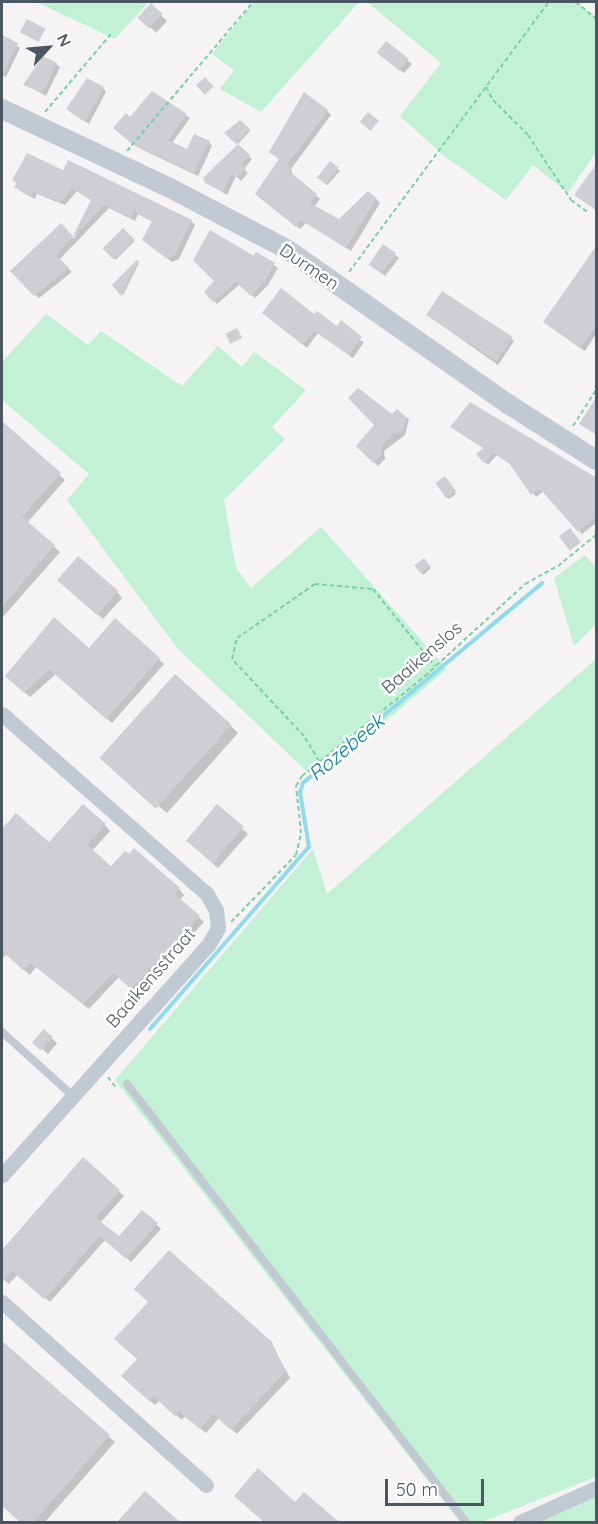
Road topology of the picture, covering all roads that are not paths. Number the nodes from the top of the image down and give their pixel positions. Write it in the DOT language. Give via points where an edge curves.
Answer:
graph roads {
  1 [pos="2,109"];
  2 [pos="597,460"];
  3 [pos="2,714"];
  4 [pos="2,1032"];
  5 [pos="127,1084"];
  6 [pos="73,1096"];
  7 [pos="2,1175"];
  8 [pos="2,1302"];
  9 [pos="206,1485"];
  10 [pos="597,1488"];
  11 [pos="466,1522"];
  12 [pos="520,1522"];
  1 -- 2 [label="street, Durmen" via="288,250 563,441"];
  3 -- 6 [label="street, Baaikensstraat" via="207,894 216,910 218,928 208,945"];
  4 -- 6 [label="lane"];
  5 -- 11 [label="lane"];
  6 -- 7 [label="street, Baaikensstraat"];
  8 -- 9 [label="street"];
  10 -- 12 [label="street"];
}
